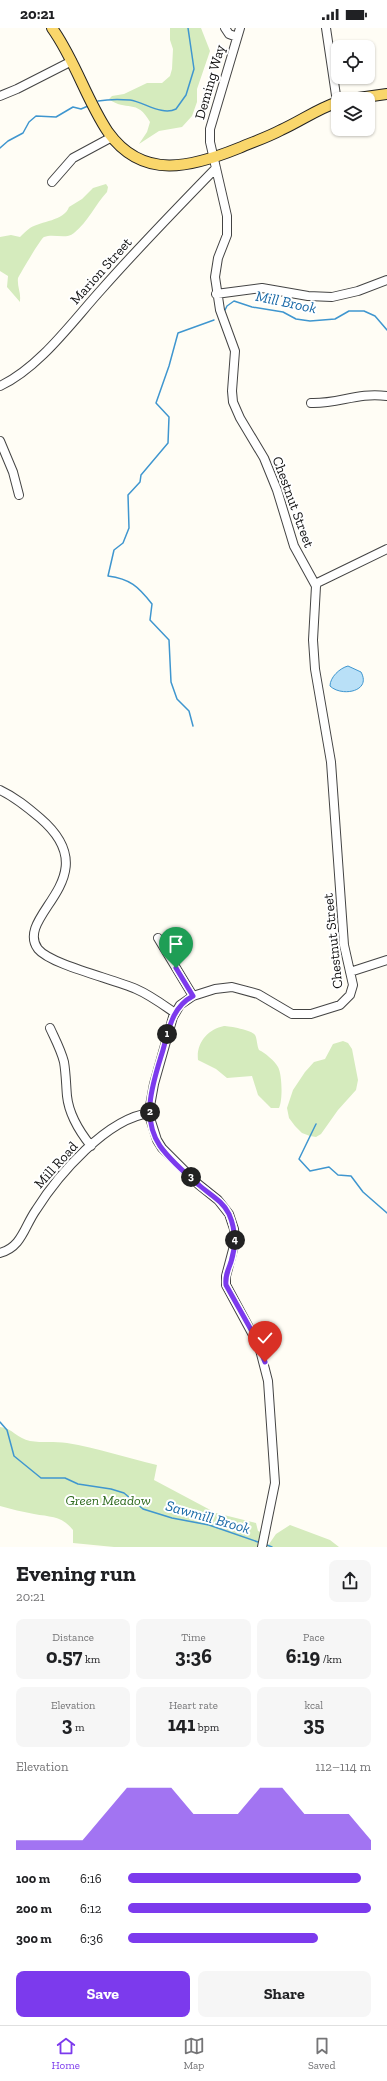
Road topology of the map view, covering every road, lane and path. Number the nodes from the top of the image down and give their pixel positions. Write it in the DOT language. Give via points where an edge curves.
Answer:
graph roads {
  1 [pos="52,28"];
  2 [pos="225,28"];
  3 [pos="240,28"];
  4 [pos="326,28"];
  5 [pos="237,37"];
  6 [pos="72,61"];
  7 [pos="336,92"];
  8 [pos="387,94"];
  9 [pos="0,96"];
  10 [pos="375,96"];
  11 [pos="331,105"];
  12 [pos="112,137"];
  13 [pos="215,163"];
  14 [pos="52,182"];
  15 [pos="387,280"];
  16 [pos="216,294"];
  17 [pos="0,386"];
  18 [pos="387,396"];
  19 [pos="311,403"];
  20 [pos="0,440"];
  21 [pos="19,495"];
  22 [pos="387,549"];
  23 [pos="315,584"];
  24 [pos="0,790"];
  25 [pos="158,938"];
  26 [pos="387,960"];
  27 [pos="350,972"];
  28 [pos="193,996"];
  29 [pos="175,1013"];
  30 [pos="50,1028"];
  31 [pos="150,1113"];
  32 [pos="91,1146"];
  33 [pos="0,1253"];
  34 [pos="262,1547"];
  1 -- 6 [label="main road"];
  2 -- 5 [label="street, Deming Way" via="229,34"];
  3 -- 5 [label="street, Deming Way"];
  4 -- 7 [label="street"];
  5 -- 13 [label="street, Deming Way" via="211,123 210,142"];
  6 -- 9 [label="street"];
  6 -- 12 [label="main road" via="96,111"];
  8 -- 10 [label="main road"];
  11 -- 13 [label="main road"];
  12 -- 13 [label="main road" via="132,155 157,165"];
  12 -- 14 [label="street" via="73,158"];
  13 -- 16 [label="street, Chestnut Street" via="225,200 228,227 215,267"];
  13 -- 17 [label="street, Marion Street" via="42,354 12,380"];
  15 -- 16 [label="street" via="332,297 308,296 262,288"];
  16 -- 23 [label="street, Chestnut Street" via="235,353 233,402 267,463 294,546"];
  18 -- 19 [label="street" via="360,395 326,403"];
  20 -- 21 [label="street"];
  22 -- 23 [label="street"];
  23 -- 27 [label="street, Chestnut Street" via="313,653 332,776 344,945"];
  24 -- 29 [label="street" via="21,802 51,827 64,850 62,884 35,929 34,941 40,950 56,961 137,989"];
  25 -- 28 [label="street"];
  26 -- 27 [label="street"];
  27 -- 28 [label="street, Chestnut Street" via="352,988 346,1001 336,1007 311,1014 292,1014 258,994 236,987 215,988"];
  28 -- 29 [label="street, Chestnut Street" via="180,1005"];
  29 -- 31 [label="street, Chestnut Street" via="155,1077"];
  30 -- 32 [label="street" via="64,1062 71,1114"];
  31 -- 32 [label="street, Mill Road" via="135,1116 118,1124"];
  31 -- 34 [label="street, Chestnut Street" via="160,1147 224,1207 234,1229 234,1247 226,1285 264,1357 268,1381 275,1487"];
  32 -- 33 [label="street, Mill Road" via="43,1200 16,1244"];
}
